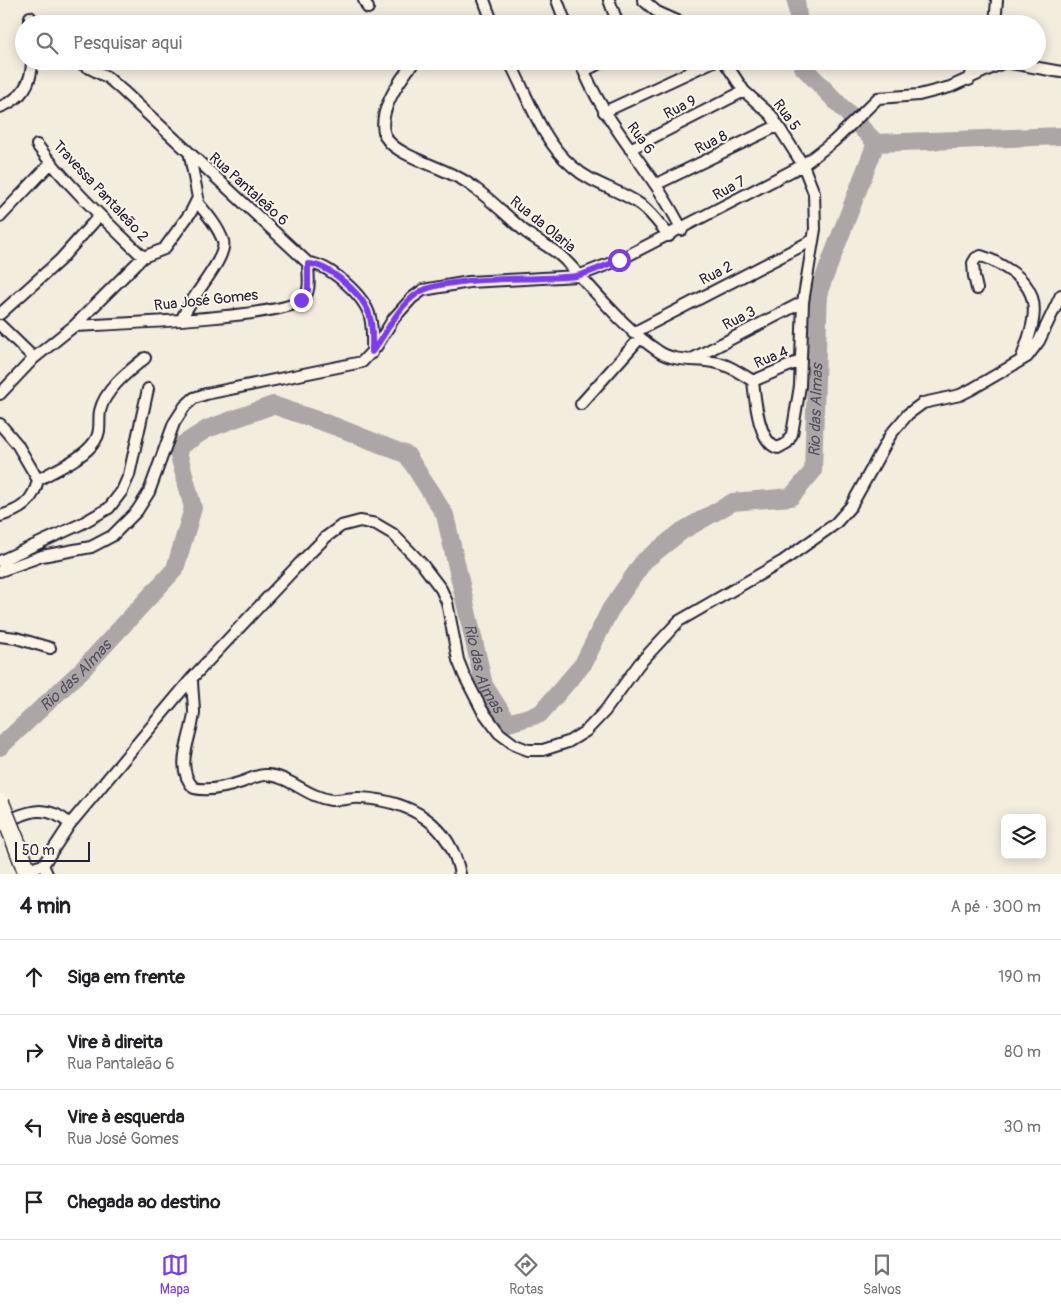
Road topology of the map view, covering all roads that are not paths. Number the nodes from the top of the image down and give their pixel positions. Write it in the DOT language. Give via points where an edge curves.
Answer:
graph roads {
  1 [pos="484,0"];
  2 [pos="557,0"];
  3 [pos="643,0"];
  4 [pos="998,0"];
  5 [pos="611,1"];
  6 [pos="490,15"];
  7 [pos="563,15"];
  8 [pos="615,15"];
  9 [pos="664,15"];
  10 [pos="996,15"];
  11 [pos="1046,69"];
  12 [pos="32,70"];
  13 [pos="93,70"];
  14 [pos="409,70"];
  15 [pos="514,70"];
  16 [pos="584,70"];
  17 [pos="695,70"];
  18 [pos="730,70"];
  19 [pos="972,70"];
  20 [pos="989,70"];
  21 [pos="1061,72"];
  22 [pos="968,80"];
  23 [pos="744,91"];
  24 [pos="0,107"];
  25 [pos="604,112"];
  26 [pos="777,126"];
  27 [pos="37,145"];
  28 [pos="630,149"];
  29 [pos="190,156"];
  30 [pos="51,163"];
  31 [pos="803,165"];
  32 [pos="657,184"];
  33 [pos="197,202"];
  34 [pos="100,215"];
  35 [pos="0,216"];
  36 [pos="682,230"];
  37 [pos="669,236"];
  38 [pos="813,240"];
  39 [pos="143,257"];
  40 [pos="308,264"];
  41 [pos="578,276"];
  42 [pos="977,289"];
  43 [pos="1061,295"];
  44 [pos="803,302"];
  45 [pos="0,314"];
  46 [pos="182,319"];
  47 [pos="0,325"];
  48 [pos="74,326"];
  49 [pos="637,335"];
  50 [pos="372,352"];
  51 [pos="34,358"];
  52 [pos="145,358"];
  53 [pos="690,360"];
  54 [pos="800,361"];
  55 [pos="1020,361"];
  56 [pos="753,381"];
  57 [pos="148,389"];
  58 [pos="0,394"];
  59 [pos="582,404"];
  60 [pos="0,424"];
  61 [pos="38,480"];
  62 [pos="0,516"];
  63 [pos="0,562"];
  64 [pos="0,571"];
  65 [pos="0,636"];
  66 [pos="50,648"];
  67 [pos="192,678"];
  68 [pos="0,803"];
  69 [pos="0,824"];
  70 [pos="70,824"];
  71 [pos="36,871"];
  72 [pos="460,874"];
  1 -- 6 [label="street"];
  2 -- 7 [label="street"];
  3 -- 9 [label="street"];
  4 -- 10 [label="street"];
  5 -- 8 [label="street"];
  11 -- 21 [label="street, Rua 7"];
  12 -- 24 [label="street" via="26,89 13,102"];
  13 -- 29 [label="street, Rua Pantaleão 6" via="123,90"];
  14 -- 41 [label="street, Rua da Olaria" via="393,92 386,116 387,138 401,152 468,183 529,234 554,249"];
  15 -- 37 [label="street" via="548,137 564,159 585,177 640,204"];
  16 -- 25 [label="street, Rua 6"];
  17 -- 25 [label="street"];
  18 -- 23 [label="street, Rua 5"];
  19 -- 22 [label="street"];
  20 -- 22 [label="street, Rua 7"];
  22 -- 31 [label="street, Rua 7" via="919,95 878,98 834,141"];
  23 -- 26 [label="street, Rua 5" via="766,108"];
  23 -- 28 [label="street, Rua 9"];
  25 -- 28 [label="street, Rua 6"];
  26 -- 31 [label="street, Rua 5"];
  26 -- 32 [label="street, Rua 8"];
  27 -- 30 [label="street, Travessa Pantaleão 2"];
  28 -- 32 [label="street, Rua 6"];
  29 -- 33 [label="street"];
  29 -- 40 [label="street, Rua Pantaleão 6"];
  30 -- 34 [label="street, Travessa Pantaleão 2"];
  30 -- 35 [label="street"];
  31 -- 36 [label="street, Rua 7"];
  31 -- 38 [label="street, Rua 5" via="814,193"];
  32 -- 36 [label="street, Rua 6"];
  33 -- 39 [label="street" via="164,249"];
  33 -- 46 [label="street" via="224,245 220,261 200,285"];
  34 -- 39 [label="street, Travessa Pantaleão 2"];
  34 -- 45 [label="street" via="60,260"];
  36 -- 37 [label="street, Rua 7"];
  37 -- 41 [label="street, Rua 7"];
  38 -- 44 [label="street"];
  38 -- 49 [label="street, Rua 2"];
  39 -- 48 [label="street"];
  40 -- 46 [label="street, Rua José Gomes" via="308,290 296,304"];
  40 -- 50 [label="street, Rua Pantaleão 6" via="318,264 333,273 364,305 370,318"];
  41 -- 49 [label="street, Rua da Olaria"];
  41 -- 50 [label="street, Rua 7" via="469,282 423,290 394,318"];
  42 -- 55 [label="street" via="973,263 981,256 1020,277 1032,294 1034,312"];
  43 -- 55 [label="street" via="1032,352"];
  44 -- 53 [label="street, Rua 3"];
  44 -- 54 [label="street"];
  46 -- 48 [label="street, Rua José Gomes"];
  47 -- 51 [label="street"];
  48 -- 51 [label="street"];
  49 -- 53 [label="street, Rua da Olaria" via="660,353"];
  49 -- 59 [label="street, Rua 2"];
  50 -- 64 [label="street" via="362,362 351,366 194,398 178,414 149,492 137,512 120,528 91,548 42,556"];
  51 -- 58 [label="street"];
  52 -- 61 [label="street" via="111,391 100,409 100,431 92,444"];
  53 -- 56 [label="street, Rua da Olaria" via="728,366"];
  54 -- 56 [label="street, Rua 4"];
  54 -- 56 [label="street" via="800,386 792,434 783,446 778,448 769,443 758,418"];
  55 -- 67 [label="street" via="960,395 923,403 908,414 891,434 851,506 836,524 783,561 680,621 639,664 605,711 586,731 568,742 543,750 528,750 499,733 482,710 464,675 441,589 393,534 376,524 360,521 341,526 326,536"];
  57 -- 63 [label="street" via="129,475 109,508"];
  60 -- 61 [label="street" via="17,444"];
  61 -- 62 [label="street" via="29,503"];
  65 -- 66 [label="street"];
  67 -- 70 [label="street"];
  67 -- 72 [label="street" via="194,715 184,758 186,776 194,788 208,790 267,775 285,779 303,791 331,800 360,798 401,804 420,814 444,835 453,849"];
  68 -- 71 [label="highway, bridge" via="17,845"];
  69 -- 70 [label="street" via="34,811 57,814"];
  70 -- 71 [label="street"];
}
